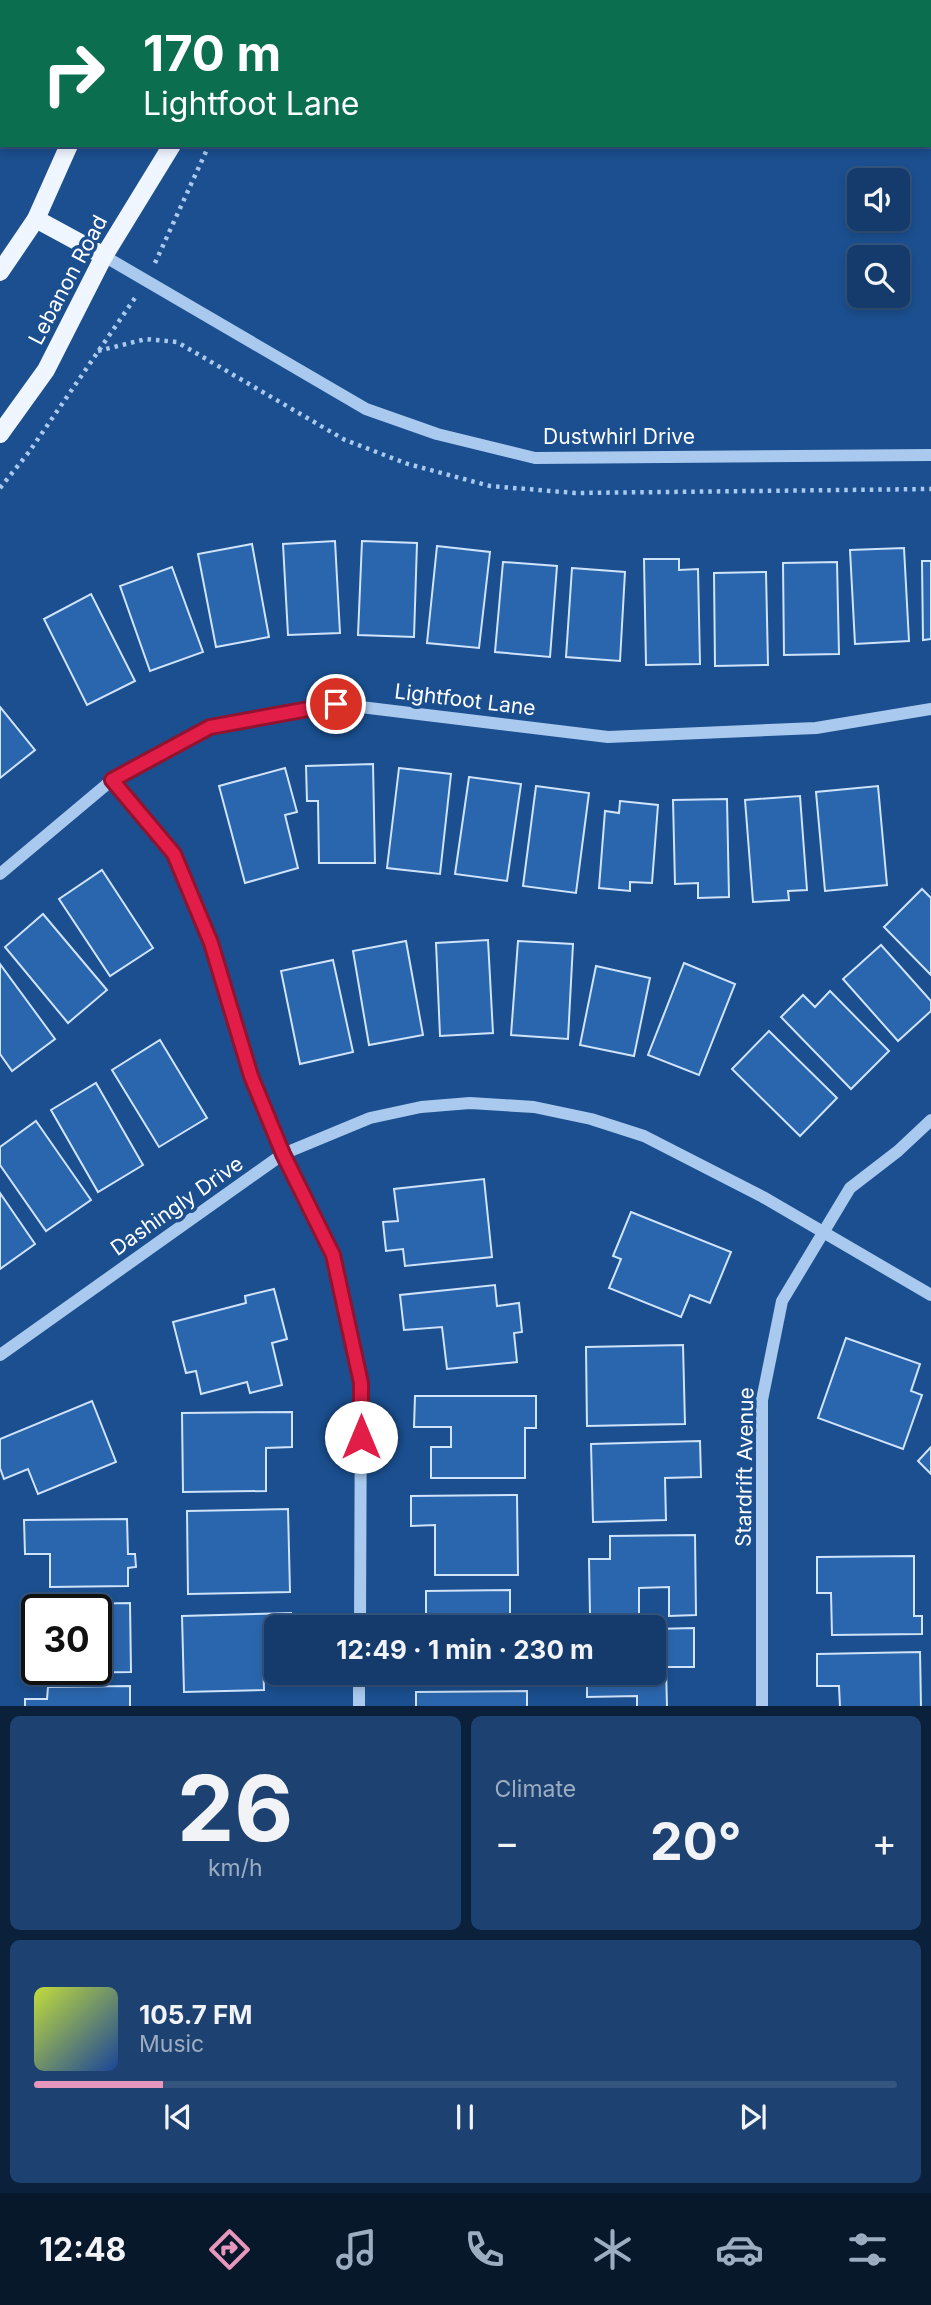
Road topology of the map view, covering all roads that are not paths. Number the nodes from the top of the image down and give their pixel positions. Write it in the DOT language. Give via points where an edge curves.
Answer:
graph roads {
  1 [pos="68,147"];
  2 [pos="171,147"];
  3 [pos="36,219"];
  4 [pos="104,256"];
  5 [pos="0,272"];
  6 [pos="0,434"];
  7 [pos="931,455"];
  8 [pos="931,709"];
  9 [pos="112,780"];
  10 [pos="0,874"];
  11 [pos="931,1119"];
  12 [pos="283,1154"];
  13 [pos="824,1231"];
  14 [pos="931,1295"];
  15 [pos="0,1355"];
  16 [pos="360,1615"];
  17 [pos="359,1685"];
  18 [pos="359,1706"];
  19 [pos="762,1706"];
  1 -- 3 [label="main road"];
  2 -- 4 [label="main road, Lebanon Road"];
  3 -- 4 [label="main road"];
  3 -- 5 [label="main road"];
  4 -- 6 [label="main road, Lebanon Road" via="46,370"];
  4 -- 7 [label="street, Dustwhirl Drive" via="366,409 437,434 535,458"];
  8 -- 9 [label="street, Lightfoot Lane" via="816,728 608,737 336,704 210,727"];
  9 -- 10 [label="street, Lightfoot Lane"];
  9 -- 12 [label="street" via="174,854 211,943 251,1076"];
  11 -- 13 [label="street, Stardrift Avenue" via="850,1188"];
  12 -- 13 [label="street, Dashingly Drive" via="370,1118 421,1107 534,1107 644,1136"];
  12 -- 15 [label="street, Dashingly Drive"];
  12 -- 16 [label="street" via="333,1255 361,1383"];
  13 -- 14 [label="street, Dashingly Drive"];
  13 -- 19 [label="street, Stardrift Avenue" via="782,1301 762,1400"];
  17 -- 18 [label="street"];
}
